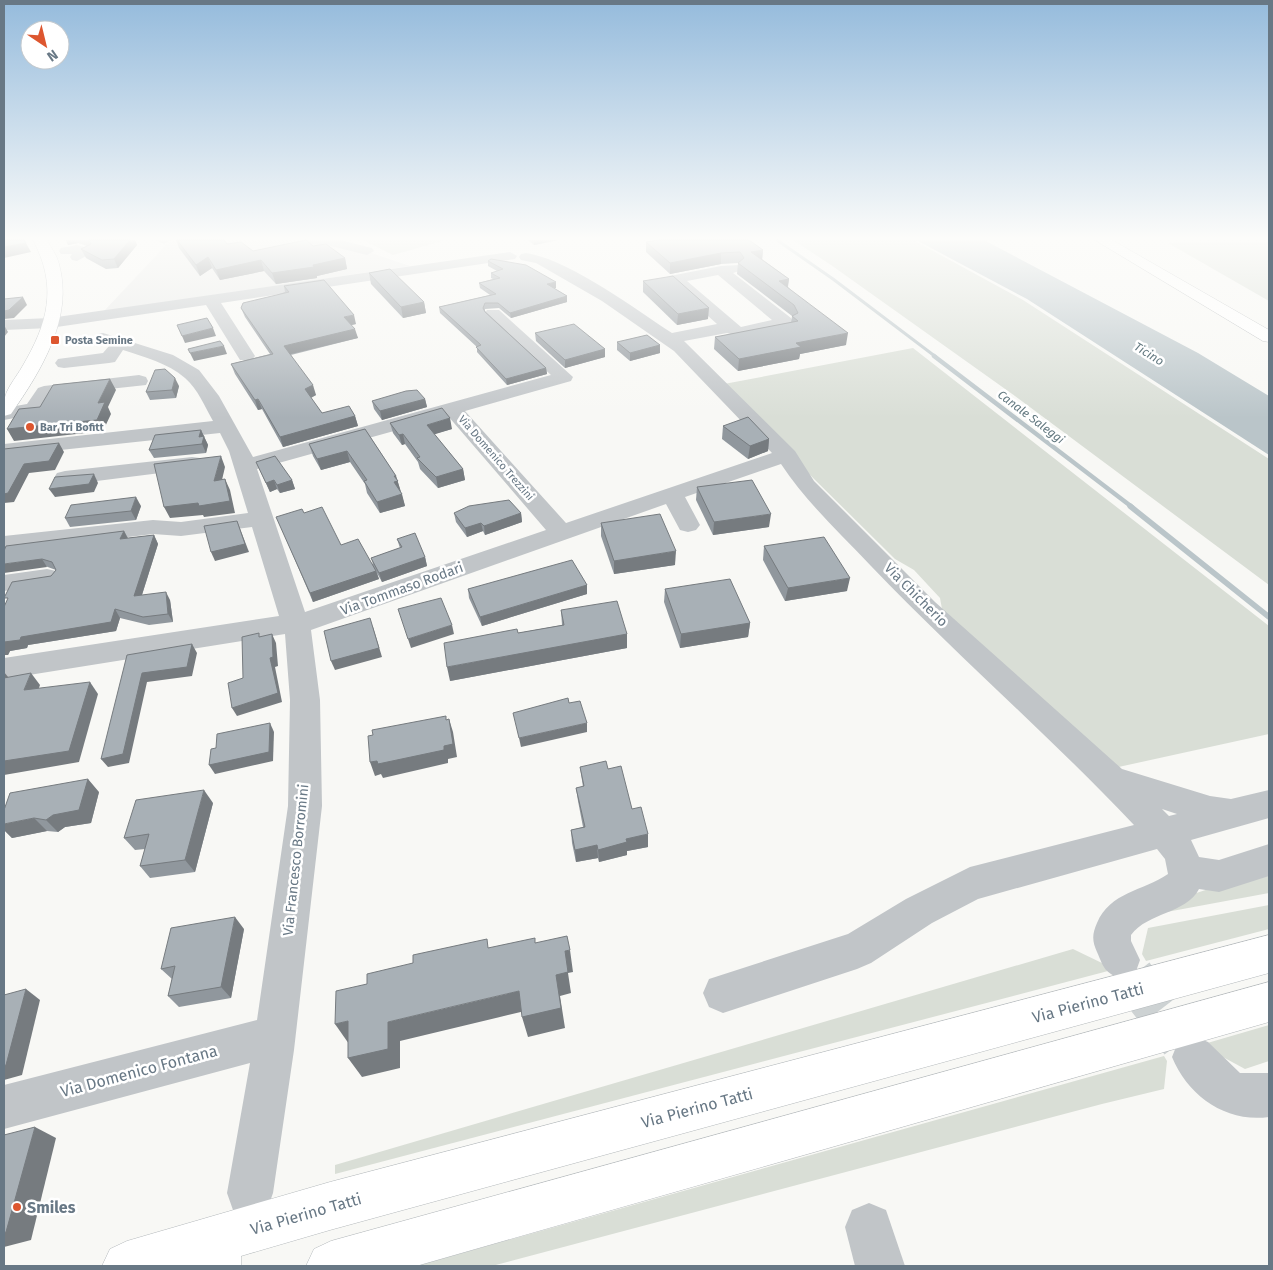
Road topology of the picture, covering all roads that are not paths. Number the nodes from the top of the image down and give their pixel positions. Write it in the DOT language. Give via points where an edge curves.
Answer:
graph roads {
  1 [pos="53,299"];
  2 [pos="216,299"];
  3 [pos="608,299"];
  4 [pos="698,299"];
  5 [pos="760,299"];
  6 [pos="1204,299"];
  7 [pos="1226,299"];
  8 [pos="211,300"];
  9 [pos="493,313"];
  10 [pos="748,316"];
  11 [pos="50,323"];
  12 [pos="1269,324"];
  13 [pos="4,325"];
  14 [pos="730,327"];
  15 [pos="762,328"];
  16 [pos="1269,337"];
  17 [pos="670,339"];
  18 [pos="182,351"];
  19 [pos="246,356"];
  20 [pos="161,357"];
  21 [pos="64,363"];
  22 [pos="139,381"];
  23 [pos="9,394"];
  24 [pos="451,407"];
  25 [pos="4,410"];
  26 [pos="4,414"];
  27 [pos="227,426"];
  28 [pos="4,450"];
  29 [pos="786,456"];
  30 [pos="231,461"];
  31 [pos="64,478"];
  32 [pos="672,493"];
  33 [pos="262,518"];
  34 [pos="688,524"];
  35 [pos="562,532"];
  36 [pos="4,544"];
  37 [pos="46,578"];
  38 [pos="4,583"];
  39 [pos="296,624"];
  40 [pos="4,669"];
  41 [pos="1110,779"];
  42 [pos="1269,804"];
  43 [pos="1235,813"];
  44 [pos="1162,831"];
  45 [pos="1269,860"];
  46 [pos="1186,872"];
  47 [pos="1269,954"];
  48 [pos="1121,960"];
  49 [pos="723,993"];
  50 [pos="1269,1002"];
  51 [pos="273,1036"];
  52 [pos="1193,1057"];
  53 [pos="1269,1096"];
  54 [pos="4,1107"];
  55 [pos="250,1193"];
  56 [pos="218,1252"];
  57 [pos="127,1266"];
  58 [pos="331,1266"];
  1 -- 11 [label="main road"];
  2 -- 8 [label="street, Via Chicherio"];
  3 -- 17 [label="street, Via Chicherio"];
  4 -- 14 [label="street"];
  5 -- 15 [label="street" via="785,322"];
  6 -- 16 [label="main road"];
  7 -- 12 [label="main road"];
  8 -- 11 [label="street"];
  8 -- 19 [label="street"];
  9 -- 24 [label="street, Via Domenico Trezzini" via="564,377"];
  10 -- 15 [label="street"];
  11 -- 13 [label="street"];
  11 -- 23 [label="main road" via="31,367"];
  14 -- 15 [label="street" via="739,332"];
  14 -- 17 [label="street"];
  17 -- 29 [label="street, Via Chicherio"];
  18 -- 20 [label="street"];
  20 -- 21 [label="street, Via Francesco Borromini" via="111,341 109,358"];
  20 -- 27 [label="street, Via Francesco Borromini" via="192,374"];
  22 -- 26 [label="street" via="51,390 34,409"];
  23 -- 25 [label="main road"];
  24 -- 30 [label="street" via="304,451"];
  24 -- 35 [label="street, Via Domenico Trezzini"];
  27 -- 28 [label="street" via="102,448"];
  27 -- 30 [label="street, Via Francesco Borromini"];
  29 -- 32 [label="street, Via Tommaso Rodari"];
  29 -- 41 [label="street, Via Chicherio" via="806,484 926,608"];
  30 -- 31 [label="street"];
  30 -- 33 [label="street, Via Francesco Borromini"];
  32 -- 34 [label="street"];
  32 -- 35 [label="street, Via Tommaso Rodari"];
  33 -- 36 [label="street" via="181,529 153,527"];
  33 -- 39 [label="street, Via Francesco Borromini"];
  35 -- 39 [label="street, Via Tommaso Rodari"];
  37 -- 38 [label="street"];
  39 -- 40 [label="street, Via Tommaso Rodari"];
  39 -- 51 [label="street, Via Francesco Borromini" via="305,700 305,806"];
  41 -- 43 [label="street" via="1210,810"];
  41 -- 44 [label="street, Via Chicherio"];
  42 -- 43 [label="street"];
  43 -- 44 [label="street"];
  44 -- 46 [label="street, Via Chicherio" via="1177,847"];
  44 -- 49 [label="street" via="970,884 918,911 856,950"];
  45 -- 46 [label="street" via="1219,876"];
  46 -- 48 [label="street" via="1185,882 1177,890 1133,907 1122,915 1111,935 1112,945"];
  47 -- 56 [label="main road, Via Pierino Tatti" via="330,1206"];
  50 -- 58 [label="main road"];
  51 -- 54 [label="street, Via Domenico Fontana"];
  51 -- 55 [label="street, Via Francesco Borromini"];
  52 -- 53 [label="street" via="1212,1078 1235,1095 1246,1098"];
  56 -- 57 [label="main road, Via Pierino Tatti"];
}
